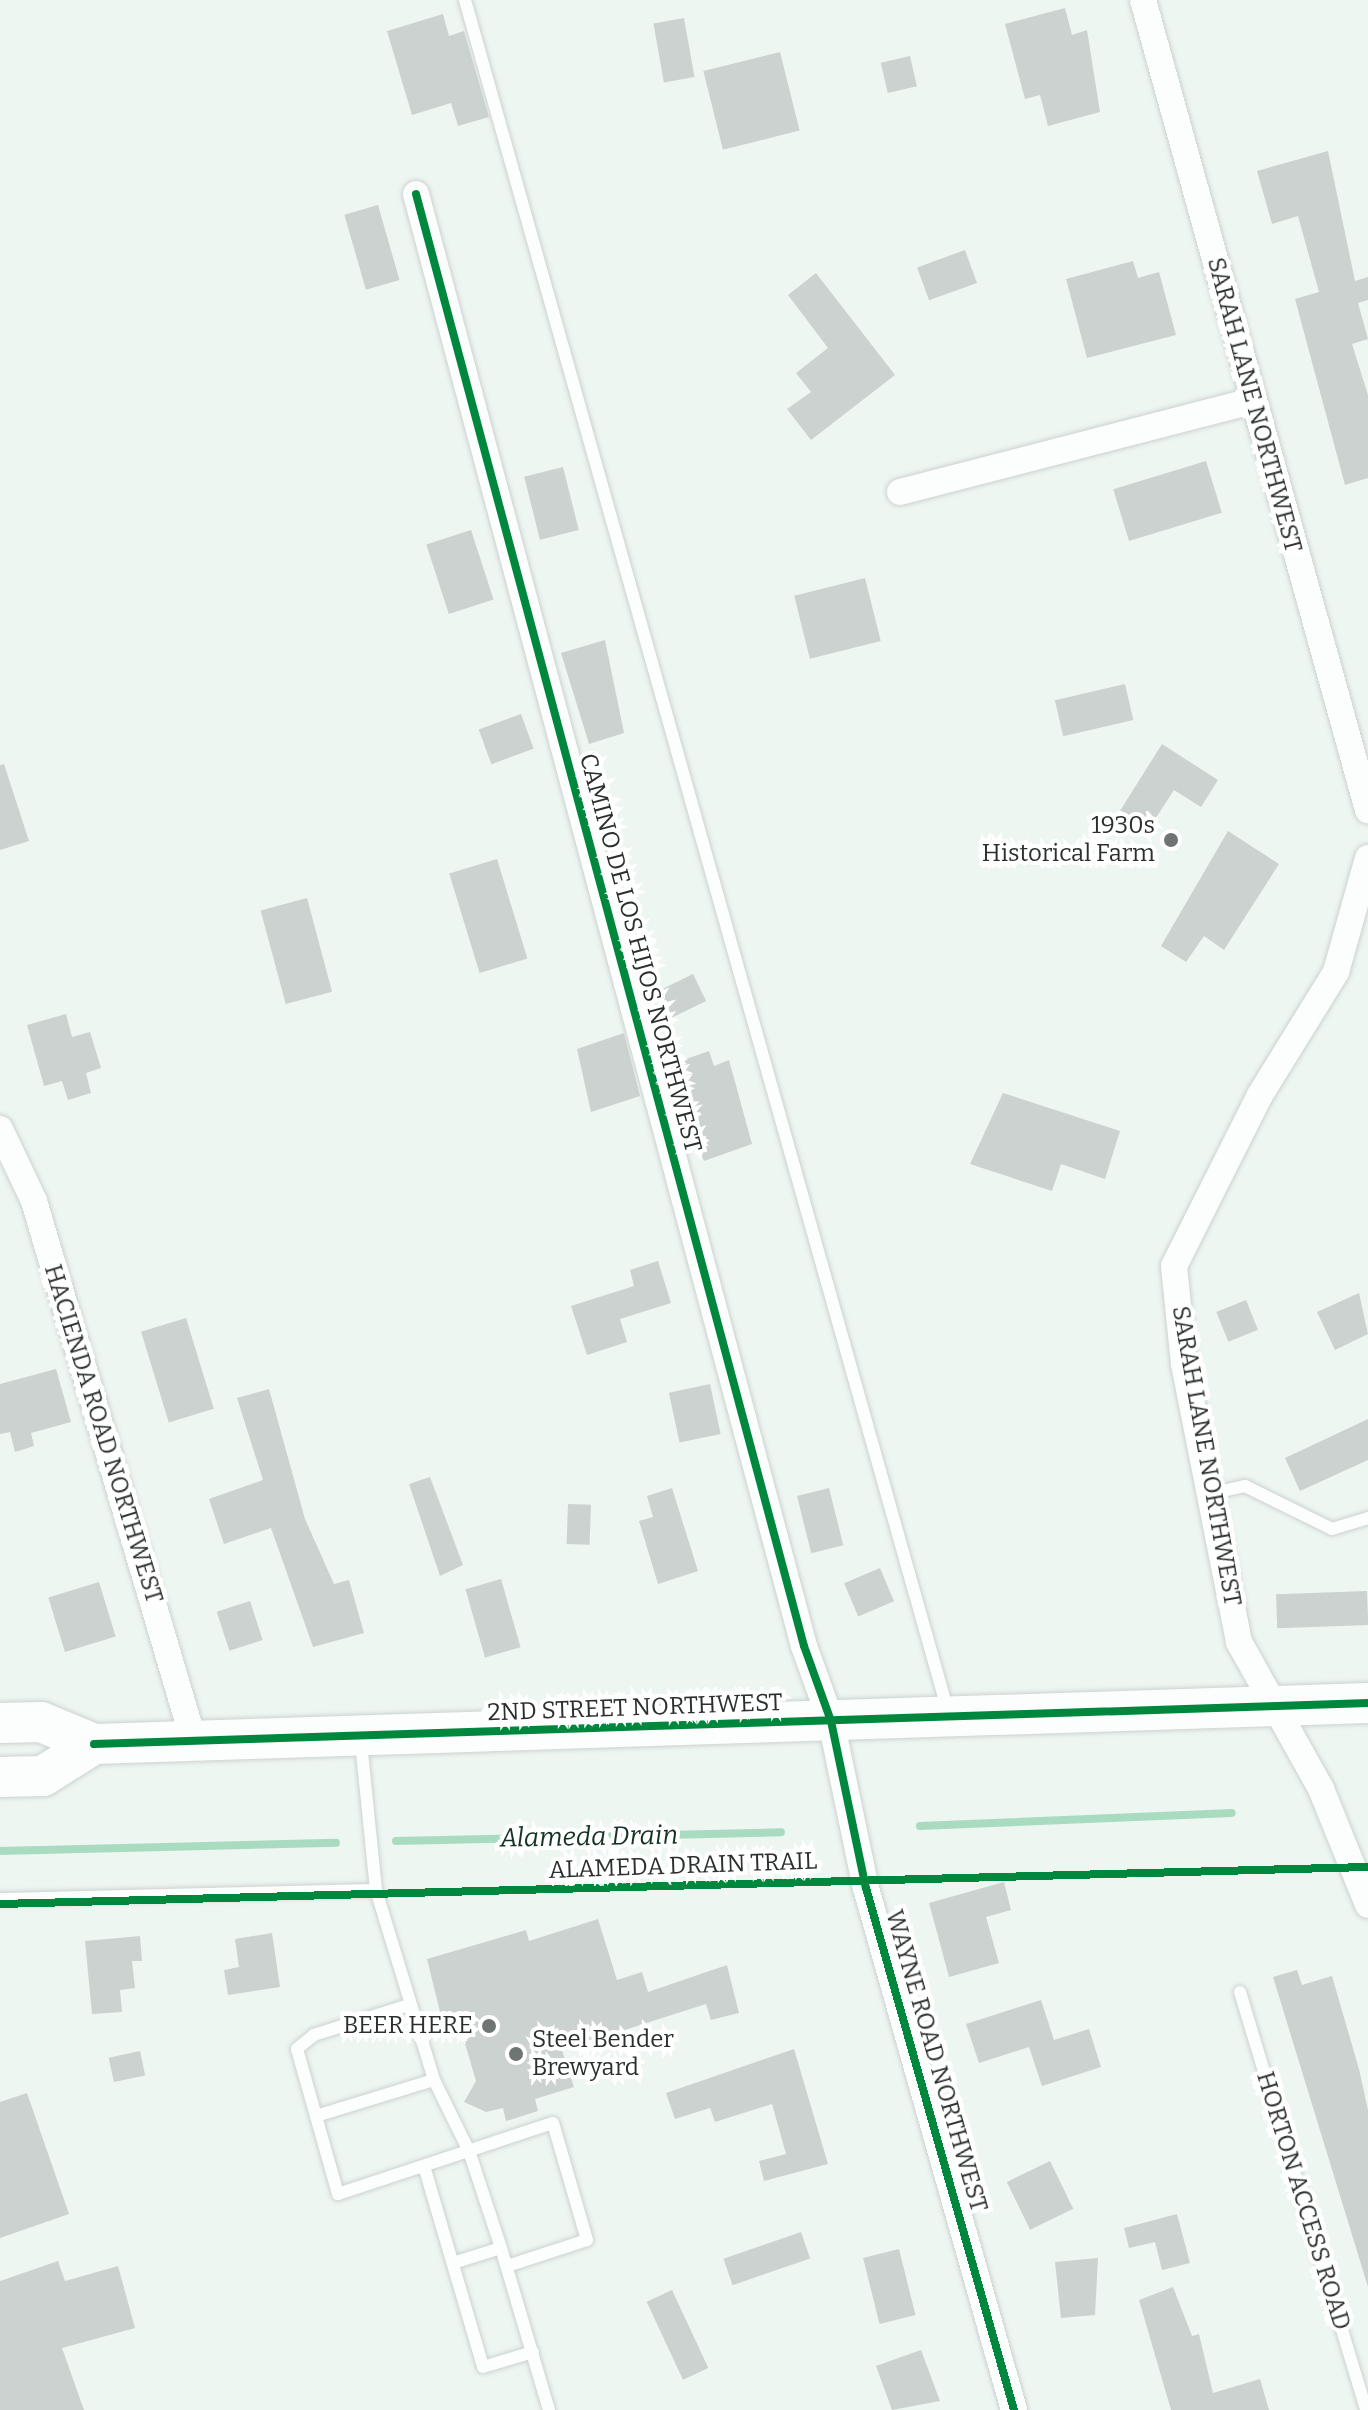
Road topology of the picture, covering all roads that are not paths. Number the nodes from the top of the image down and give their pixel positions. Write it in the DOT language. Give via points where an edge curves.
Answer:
graph roads {
  1 [pos="465,0"];
  2 [pos="1143,0"];
  3 [pos="416,194"];
  4 [pos="1251,401"];
  5 [pos="900,492"];
  6 [pos="1368,810"];
  7 [pos="1368,858"];
  8 [pos="0,1129"];
  9 [pos="1210,1494"];
  10 [pos="1368,1518"];
  11 [pos="1368,1703"];
  12 [pos="1271,1708"];
  13 [pos="950,1717"];
  14 [pos="831,1721"];
  15 [pos="0,1723"];
  16 [pos="361,1737"];
  17 [pos="194,1742"];
  18 [pos="94,1744"];
  19 [pos="0,1777"];
  20 [pos="376,1890"];
  21 [pos="0,1899"];
  22 [pos="1368,1905"];
  23 [pos="1240,1992"];
  24 [pos="409,2005"];
  25 [pos="434,2080"];
  26 [pos="316,2116"];
  27 [pos="469,2151"];
  28 [pos="424,2166"];
  29 [pos="501,2248"];
  30 [pos="453,2263"];
  31 [pos="507,2266"];
  32 [pos="533,2352"];
  33 [pos="549,2410"];
  34 [pos="1014,2410"];
  35 [pos="1366,2410"];
  1 -- 13 [label="lane"];
  2 -- 4 [label="street, SARAH LANE NORTHWEST"];
  3 -- 14 [label="street, CAMINO DE LOS HIJOS NORTHWEST" via="800,1631"];
  4 -- 5 [label="street"];
  4 -- 6 [label="street, SARAH LANE NORTHWEST"];
  7 -- 9 [label="street, SARAH LANE NORTHWEST" via="1336,972 1260,1095 1174,1266"];
  8 -- 17 [label="street, HACIENDA ROAD NORTHWEST" via="34,1201"];
  9 -- 10 [label="lane" via="1245,1486 1332,1529"];
  9 -- 12 [label="street, SARAH LANE NORTHWEST" via="1239,1642"];
  11 -- 12 [label="main road, 2ND STREET NORTHWEST"];
  12 -- 13 [label="main road, 2ND STREET NORTHWEST"];
  12 -- 22 [label="street, SARAH LANE NORTHWEST" via="1321,1789"];
  13 -- 14 [label="main road, 2ND STREET NORTHWEST"];
  14 -- 16 [label="main road, 2ND STREET NORTHWEST"];
  14 -- 34 [label="street, WAYNE ROAD NORTHWEST" via="874,1918"];
  15 -- 18 [label="main road, 2ND STREET NORTHWEST" via="41,1722"];
  16 -- 17 [label="main road, 2ND STREET NORTHWEST"];
  16 -- 20 [label="lane"];
  17 -- 18 [label="main road, 2ND STREET NORTHWEST"];
  18 -- 19 [label="main road" via="43,1776"];
  20 -- 21 [label="lane"];
  20 -- 24 [label="lane"];
  23 -- 35 [label="lane, HORTON ACCESS ROAD"];
  24 -- 25 [label="lane"];
  24 -- 26 [label="lane" via="314,2035 297,2049"];
  25 -- 26 [label="lane"];
  25 -- 27 [label="lane"];
  26 -- 28 [label="lane" via="338,2194"];
  27 -- 28 [label="lane"];
  27 -- 29 [label="lane"];
  27 -- 31 [label="lane" via="553,2123 587,2240"];
  28 -- 30 [label="lane"];
  29 -- 30 [label="lane"];
  29 -- 31 [label="lane"];
  30 -- 32 [label="lane" via="483,2367"];
  31 -- 32 [label="lane"];
  32 -- 33 [label="lane"];
}
